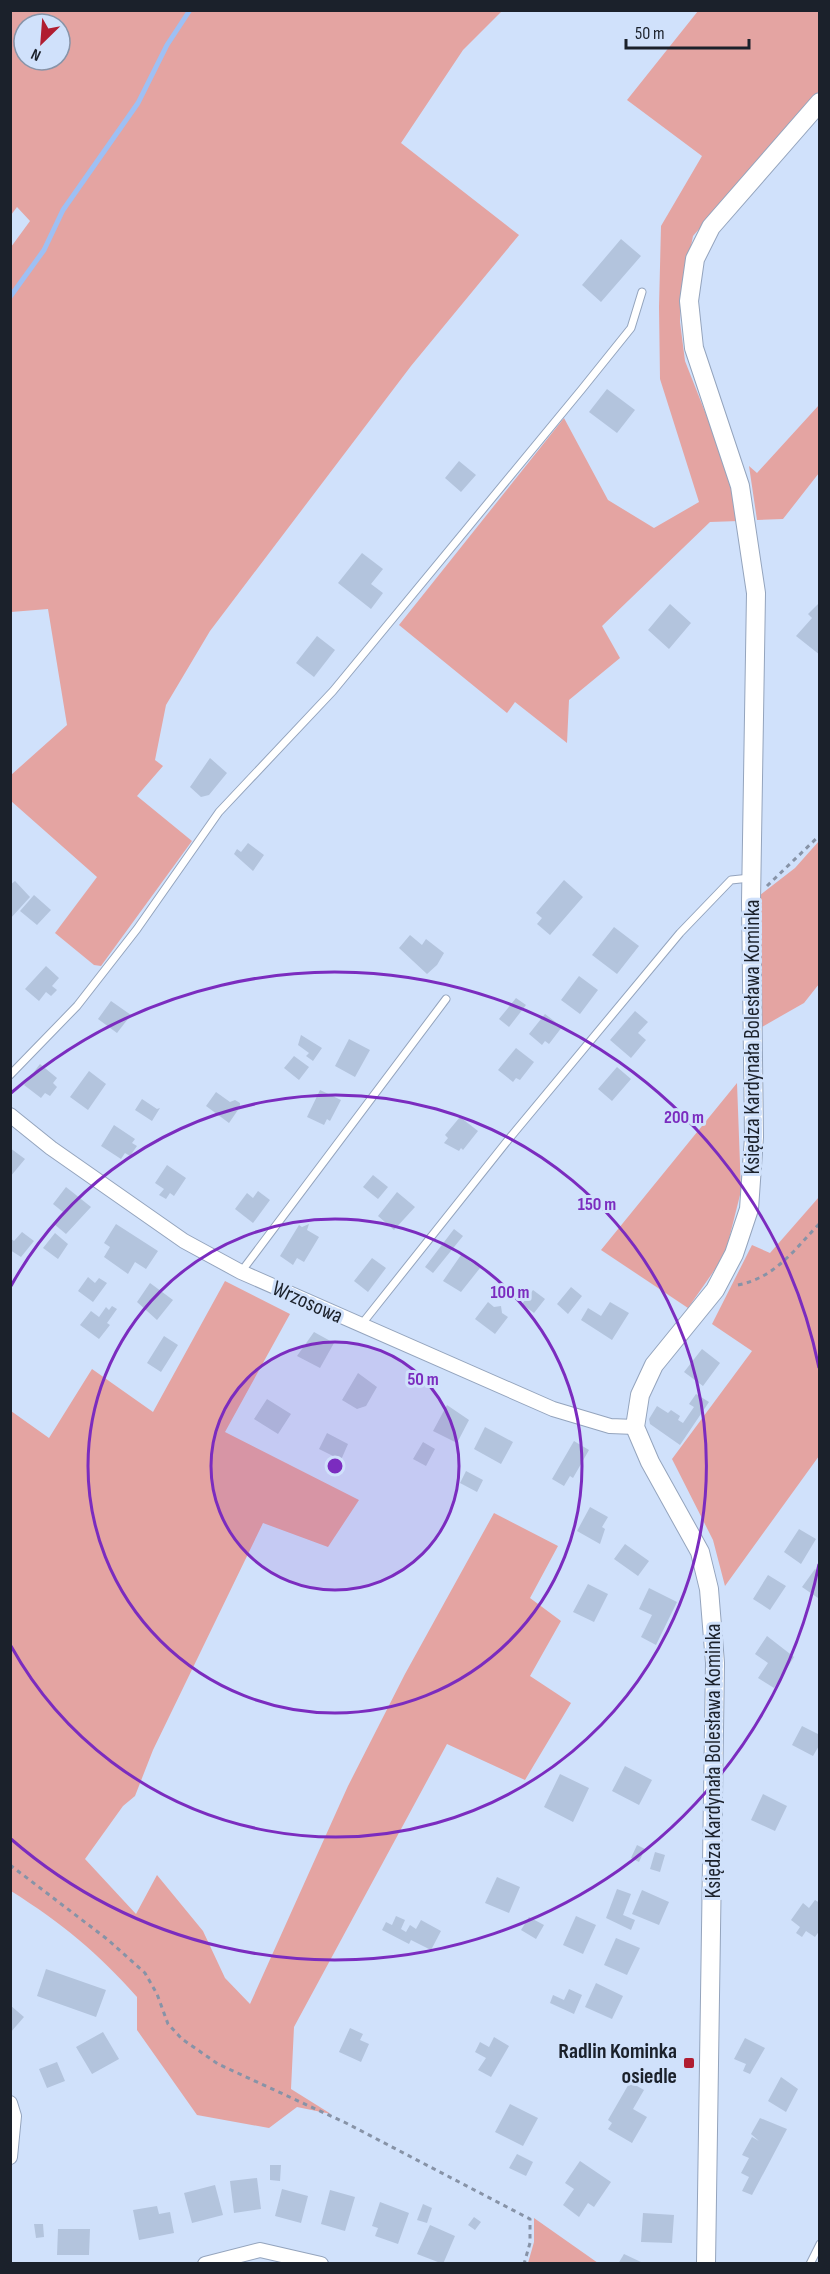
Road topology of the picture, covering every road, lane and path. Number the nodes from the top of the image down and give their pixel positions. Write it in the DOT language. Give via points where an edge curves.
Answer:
graph roads {
  1 [pos="819,102"];
  2 [pos="642,292"];
  3 [pos="819,835"];
  4 [pos="751,878"];
  5 [pos="751,902"];
  6 [pos="446,999"];
  7 [pos="10,1075"];
  8 [pos="10,1115"];
  9 [pos="819,1223"];
  10 [pos="241,1272"];
  11 [pos="715,1290"];
  12 [pos="361,1325"];
  13 [pos="635,1427"];
  14 [pos="10,1865"];
  15 [pos="10,2103"];
  16 [pos="10,2157"];
  17 [pos="819,2244"];
  18 [pos="312,2262"];
  19 [pos="205,2264"];
  20 [pos="524,2264"];
  21 [pos="706,2264"];
  22 [pos="810,2264"];
  1 -- 4 [label="street, Księdza Kardynała Bolesława Kominka" via="711,227 695,259 689,301 694,348 740,486 756,593"];
  2 -- 7 [label="lane" via="631,328 333,691 219,812 77,1006"];
  3 -- 5 [label="path"];
  4 -- 5 [label="street, Księdza Kardynała Bolesława Kominka"];
  4 -- 12 [label="lane" via="731,880 680,933"];
  5 -- 11 [label="street, Księdza Kardynała Bolesława Kominka" via="754,1137 749,1209 734,1254"];
  6 -- 10 [label="lane"];
  8 -- 10 [label="street, Wrzosowa" via="184,1241"];
  9 -- 11 [label="path" via="773,1272 753,1282"];
  10 -- 12 [label="street, Wrzosowa"];
  11 -- 13 [label="street, Księdza Kardynała Bolesława Kominka" via="654,1365 640,1395"];
  12 -- 13 [label="street, Wrzosowa" via="552,1409 610,1426"];
  13 -- 21 [label="street, Księdza Kardynała Bolesława Kominka" via="700,1552 713,1624"];
  14 -- 20 [label="path" via="145,1973 168,2024 218,2064 346,2122 530,2219 530,2243"];
  15 -- 16 [label="street" via="14,2116"];
  17 -- 22 [label="lane"];
  18 -- 19 [label="street" via="260,2250"];
}
